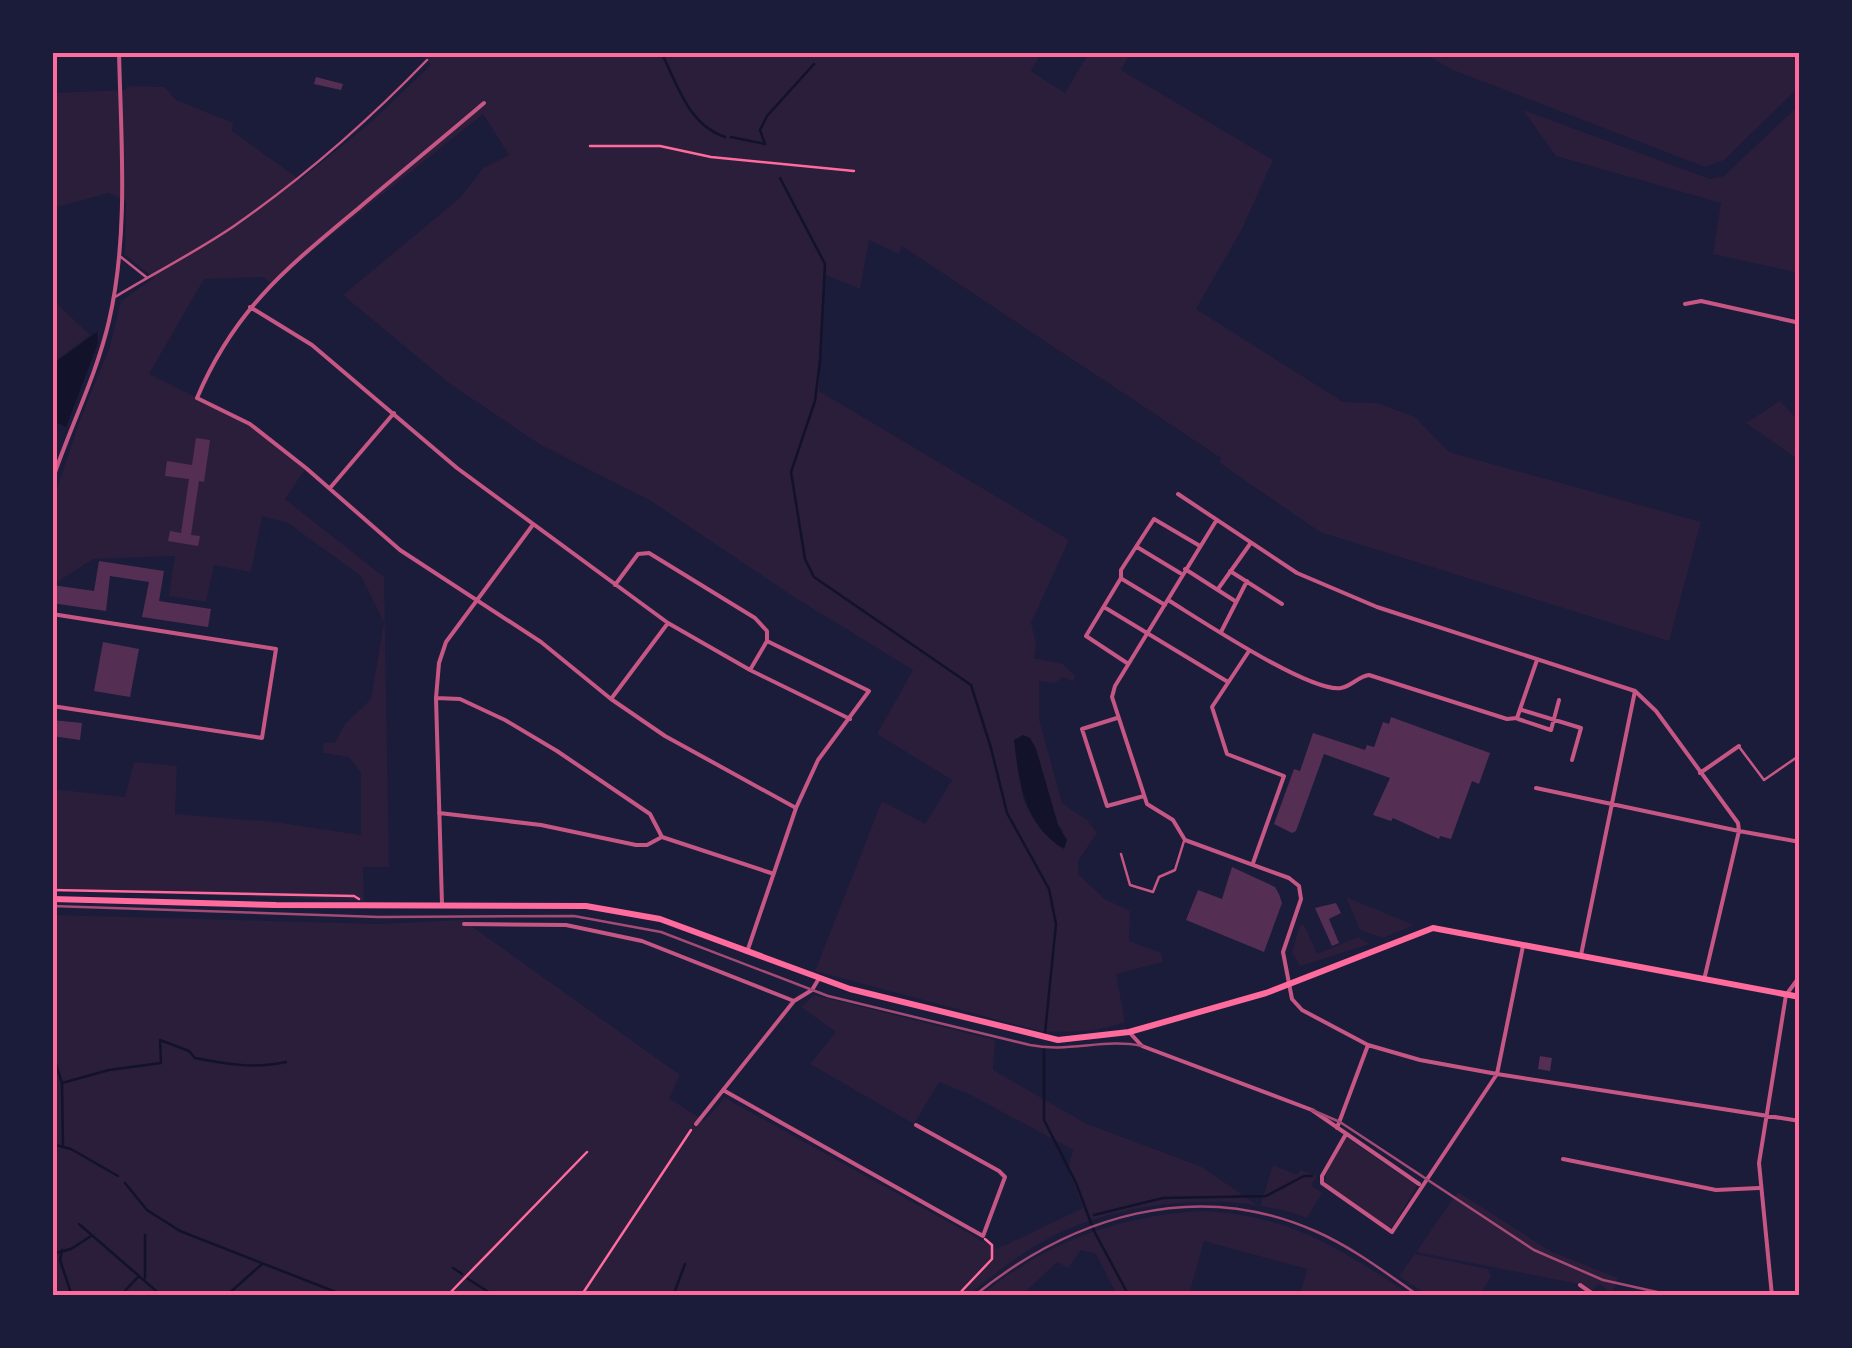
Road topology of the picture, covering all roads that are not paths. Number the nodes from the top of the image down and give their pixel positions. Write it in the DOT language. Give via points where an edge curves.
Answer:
graph roads {
  1 [pos="120,52"];
  2 [pos="426,60"];
  3 [pos="484,103"];
  4 [pos="120,256"];
  5 [pos="147,278"];
  6 [pos="114,298"];
  7 [pos="1685,304"];
  8 [pos="249,307"];
  9 [pos="1800,324"];
  10 [pos="394,413"];
  11 [pos="52,481"];
  12 [pos="330,488"];
  13 [pos="1178,494"];
  14 [pos="1216,521"];
  15 [pos="532,526"];
  16 [pos="1250,544"];
  17 [pos="1200,546"];
  18 [pos="1137,547"];
  19 [pos="1230,571"];
  20 [pos="1183,572"];
  21 [pos="1121,578"];
  22 [pos="1246,582"];
  23 [pos="615,585"];
  24 [pos="1217,590"];
  25 [pos="477,600"];
  26 [pos="1235,601"];
  27 [pos="1167,602"];
  28 [pos="1282,604"];
  29 [pos="1104,606"];
  30 [pos="52,614"];
  31 [pos="668,623"];
  32 [pos="1221,632"];
  33 [pos="1147,634"];
  34 [pos="767,641"];
  35 [pos="1248,651"];
  36 [pos="1538,660"];
  37 [pos="1129,664"];
  38 [pos="750,670"];
  39 [pos="1228,682"];
  40 [pos="1635,691"];
  41 [pos="436,698"];
  42 [pos="611,699"];
  43 [pos="1559,700"];
  44 [pos="52,706"];
  45 [pos="1522,710"];
  46 [pos="1119,717"];
  47 [pos="1517,718"];
  48 [pos="850,719"];
  49 [pos="1554,720"];
  50 [pos="1739,746"];
  51 [pos="1800,755"];
  52 [pos="1572,760"];
  53 [pos="1700,774"];
  54 [pos="1536,788"];
  55 [pos="1144,796"];
  56 [pos="1614,804"];
  57 [pos="796,808"];
  58 [pos="440,814"];
  59 [pos="1739,831"];
  60 [pos="662,837"];
  61 [pos="1185,840"];
  62 [pos="1800,842"];
  63 [pos="1120,854"];
  64 [pos="1252,864"];
  65 [pos="773,874"];
  66 [pos="52,899"];
  67 [pos="442,904"];
  68 [pos="464,924"];
  69 [pos="1523,944"];
  70 [pos="747,952"];
  71 [pos="1581,955"];
  72 [pos="1800,976"];
  73 [pos="818,979"];
  74 [pos="1704,980"];
  75 [pos="1288,986"];
  76 [pos="1786,995"];
  77 [pos="1800,998"];
  78 [pos="794,1000"];
  79 [pos="1129,1032"];
  80 [pos="1368,1045"];
  81 [pos="1496,1074"];
  82 [pos="723,1090"];
  83 [pos="1766,1118"];
  84 [pos="1800,1121"];
  85 [pos="696,1124"];
  86 [pos="916,1125"];
  87 [pos="1337,1128"];
  88 [pos="1346,1134"];
  89 [pos="1563,1158"];
  90 [pos="1420,1185"];
  91 [pos="1759,1188"];
  92 [pos="1580,1285"];
  93 [pos="1596,1296"];
  94 [pos="1772,1296"];
  1 -- 4 [label="street"];
  2 -- 5 [label="lane" via="297,178"];
  3 -- 8 [label="street"];
  4 -- 5 [label="lane"];
  4 -- 6 [label="street"];
  5 -- 6 [label="lane"];
  6 -- 11 [label="street" via="94,374"];
  7 -- 9 [label="street" via="1701,300"];
  8 -- 10 [label="street" via="312,345"];
  8 -- 12 [label="street" via="197,398 250,424"];
  10 -- 12 [label="street"];
  10 -- 15 [label="street"];
  12 -- 25 [label="street" via="400,550"];
  13 -- 14 [label="street"];
  14 -- 16 [label="street"];
  14 -- 17 [label="street"];
  15 -- 23 [label="street"];
  15 -- 25 [label="street"];
  16 -- 19 [label="street"];
  16 -- 36 [label="street" via="1297,573 1377,607"];
  17 -- 18 [label="street" via="1154,518"];
  17 -- 20 [label="street"];
  18 -- 20 [label="street"];
  18 -- 21 [label="street"];
  19 -- 22 [label="street"];
  19 -- 24 [label="street"];
  20 -- 24 [label="street"];
  20 -- 27 [label="street"];
  21 -- 27 [label="street"];
  21 -- 29 [label="street"];
  22 -- 26 [label="street"];
  22 -- 28 [label="street"];
  23 -- 31 [label="street"];
  23 -- 34 [label="street" via="638,554 648,554 754,618"];
  24 -- 26 [label="street"];
  25 -- 41 [label="street" via="446,642"];
  25 -- 42 [label="street"];
  26 -- 32 [label="street"];
  27 -- 32 [label="street"];
  27 -- 33 [label="street"];
  29 -- 33 [label="street"];
  29 -- 37 [label="street" via="1086,636"];
  30 -- 44 [label="street" via="276,650 262,738"];
  31 -- 38 [label="street"];
  31 -- 42 [label="street"];
  32 -- 35 [label="street"];
  33 -- 37 [label="street"];
  33 -- 39 [label="street"];
  34 -- 38 [label="street"];
  34 -- 48 [label="street" via="869,692"];
  35 -- 39 [label="street"];
  35 -- 47 [label="street" via="1337,689 1369,675"];
  36 -- 40 [label="street"];
  36 -- 45 [label="street"];
  37 -- 46 [label="street" via="1112,697"];
  38 -- 48 [label="street"];
  39 -- 64 [label="street" via="1212,707 1227,754 1284,776"];
  40 -- 53 [label="street"];
  40 -- 56 [label="street"];
  41 -- 58 [label="street"];
  41 -- 60 [label="street" via="460,700 556,751 650,814"];
  42 -- 57 [label="street"];
  43 -- 49 [label="street"];
  45 -- 47 [label="street"];
  45 -- 49 [label="street"];
  46 -- 55 [label="street"];
  46 -- 55 [label="street" via="1082,729 1108,806"];
  47 -- 49 [label="street" via="1551,730"];
  48 -- 57 [label="street" via="818,760"];
  49 -- 52 [label="street" via="1581,728"];
  50 -- 51 [label="lane" via="1764,780"];
  50 -- 53 [label="street"];
  53 -- 59 [label="street"];
  54 -- 56 [label="street"];
  55 -- 61 [label="street"];
  56 -- 59 [label="street"];
  56 -- 71 [label="street"];
  57 -- 65 [label="street"];
  58 -- 60 [label="street" via="636,845"];
  58 -- 67 [label="street"];
  59 -- 62 [label="street"];
  59 -- 74 [label="street"];
  60 -- 65 [label="street"];
  61 -- 63 [label="lane" via="1175,870 1159,876 1153,892 1130,884"];
  61 -- 64 [label="street"];
  64 -- 75 [label="street" via="1289,878 1302,892 1284,942"];
  65 -- 70 [label="street"];
  66 -- 67 [label="main road"];
  67 -- 70 [label="main road" via="586,906 660,919"];
  68 -- 78 [label="street" via="566,926 642,941"];
  69 -- 71 [label="main road"];
  69 -- 75 [label="main road" via="1433,928"];
  69 -- 81 [label="street"];
  70 -- 73 [label="main road"];
  71 -- 74 [label="main road"];
  72 -- 76 [label="street"];
  73 -- 78 [label="street"];
  73 -- 79 [label="main road" via="1042,1038"];
  74 -- 76 [label="main road"];
  75 -- 79 [label="main road"];
  75 -- 80 [label="street" via="1300,1008"];
  76 -- 77 [label="main road"];
  76 -- 83 [label="street"];
  78 -- 82 [label="street"];
  79 -- 87 [label="street" via="1142,1046 1312,1110"];
  80 -- 81 [label="street"];
  80 -- 87 [label="street"];
  81 -- 83 [label="street"];
  81 -- 90 [label="street"];
  82 -- 85 [label="street"];
  82 -- 86 [label="street" via="983,1236 1005,1177"];
  83 -- 84 [label="street"];
  83 -- 91 [label="street"];
  87 -- 88 [label="street"];
  88 -- 90 [label="street"];
  88 -- 90 [label="street" via="1322,1183 1392,1232"];
  89 -- 91 [label="street" via="1716,1190"];
  91 -- 94 [label="street"];
  92 -- 93 [label="street"];
}
